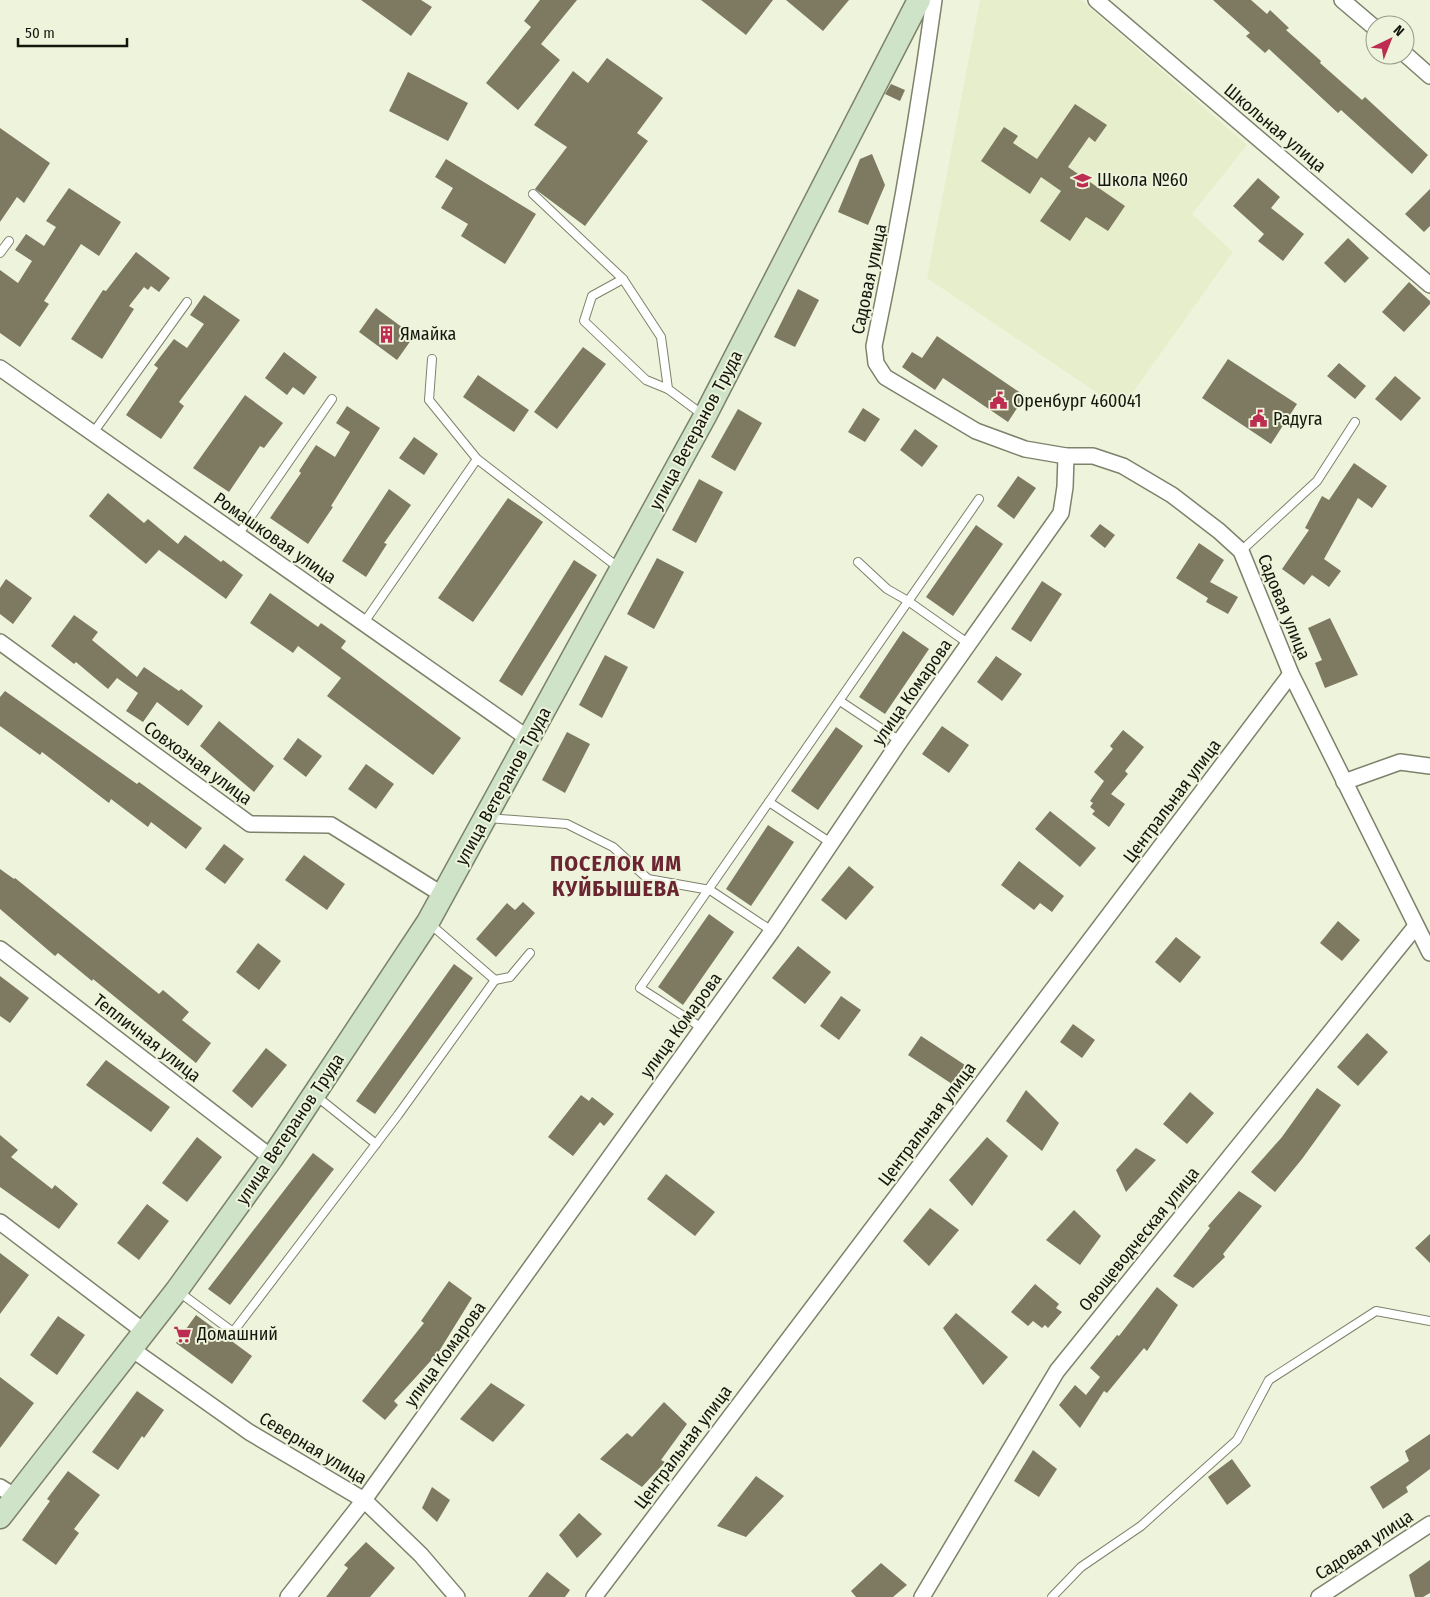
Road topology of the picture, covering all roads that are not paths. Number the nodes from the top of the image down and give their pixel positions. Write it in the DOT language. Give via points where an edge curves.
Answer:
graph roads {
  1 [pos="919,0"];
  2 [pos="934,0"];
  3 [pos="1096,0"];
  4 [pos="1342,0"];
  5 [pos="1365,20"];
  6 [pos="1415,63"];
  7 [pos="1430,76"];
  8 [pos="533,194"];
  9 [pos="8,241"];
  10 [pos="0,253"];
  11 [pos="623,279"];
  12 [pos="1430,285"];
  13 [pos="187,302"];
  14 [pos="432,359"];
  15 [pos="0,368"];
  16 [pos="668,389"];
  17 [pos="332,399"];
  18 [pos="704,416"];
  19 [pos="1355,422"];
  20 [pos="93,433"];
  21 [pos="1066,456"];
  22 [pos="477,459"];
  23 [pos="979,499"];
  24 [pos="238,535"];
  25 [pos="1241,551"];
  26 [pos="858,562"];
  27 [pos="621,570"];
  28 [pos="908,601"];
  29 [pos="363,624"];
  30 [pos="0,642"];
  31 [pos="969,644"];
  32 [pos="1291,674"];
  33 [pos="840,701"];
  34 [pos="529,739"];
  35 [pos="900,741"];
  36 [pos="1430,766"];
  37 [pos="1344,782"];
  38 [pos="769,802"];
  39 [pos="486,818"];
  40 [pos="831,843"];
  41 [pos="710,890"];
  42 [pos="443,895"];
  43 [pos="428,922"];
  44 [pos="1416,926"];
  45 [pos="772,931"];
  46 [pos="0,949"];
  47 [pos="530,953"];
  48 [pos="1430,953"];
  49 [pos="495,980"];
  50 [pos="702,1028"];
  51 [pos="314,1095"];
  52 [pos="376,1144"];
  53 [pos="272,1158"];
  54 [pos="0,1222"];
  55 [pos="177,1290"];
  56 [pos="1430,1321"];
  57 [pos="139,1341"];
  58 [pos="8,1492"];
  59 [pos="364,1500"];
  60 [pos="0,1517"];
  61 [pos="1430,1524"];
  62 [pos="288,1597"];
  63 [pos="457,1597"];
  64 [pos="594,1597"];
  65 [pos="922,1597"];
  66 [pos="1052,1597"];
  67 [pos="1319,1597"];
  1 -- 18 [label="street, улица Ветеранов Труда"];
  2 -- 21 [label="street, Садовая улица" via="902,210 874,346 876,363 885,377 976,431 1026,449"];
  3 -- 12 [label="street, Школьная улица"];
  4 -- 5 [label="street"];
  6 -- 7 [label="street"];
  8 -- 11 [label="lane"];
  9 -- 10 [label="lane"];
  11 -- 16 [label="lane" via="661,337"];
  11 -- 16 [label="lane" via="592,296 584,321 646,380"];
  13 -- 20 [label="lane"];
  14 -- 22 [label="lane" via="429,400"];
  15 -- 20 [label="street, Ромашковая улица"];
  16 -- 18 [label="lane"];
  17 -- 24 [label="lane"];
  18 -- 27 [label="street, улица Ветеранов Труда"];
  19 -- 25 [label="lane" via="1317,480"];
  20 -- 24 [label="street, Ромашковая улица"];
  21 -- 25 [label="street, Садовая улица" via="1093,456 1123,466 1172,495"];
  21 -- 31 [label="street, улица Комарова" via="1066,486 1061,513"];
  22 -- 27 [label="lane"];
  22 -- 29 [label="lane"];
  23 -- 28 [label="lane"];
  24 -- 29 [label="street, Ромашковая улица"];
  25 -- 32 [label="street, Садовая улица"];
  26 -- 28 [label="lane" via="887,589"];
  27 -- 34 [label="street, улица Ветеранов Труда"];
  28 -- 31 [label="lane"];
  28 -- 33 [label="lane"];
  29 -- 34 [label="street, Ромашковая улица"];
  30 -- 42 [label="street, Совхозная улица" via="250,824 331,826"];
  31 -- 35 [label="street, улица Комарова"];
  32 -- 37 [label="street, Садовая улица"];
  32 -- 64 [label="street, Центральная улица"];
  33 -- 35 [label="lane"];
  33 -- 38 [label="lane"];
  34 -- 39 [label="street, улица Ветеранов Труда"];
  35 -- 40 [label="street, улица Комарова"];
  36 -- 37 [label="street" via="1400,762"];
  37 -- 44 [label="street, Садовая улица"];
  38 -- 40 [label="lane"];
  38 -- 41 [label="lane"];
  39 -- 41 [label="lane" via="567,824 613,846 648,879"];
  39 -- 42 [label="street, улица Ветеранов Труда"];
  40 -- 45 [label="street, улица Комарова"];
  41 -- 45 [label="lane"];
  41 -- 50 [label="lane" via="640,988"];
  42 -- 43 [label="street, улица Ветеранов Труда"];
  43 -- 49 [label="lane"];
  43 -- 51 [label="street, улица Ветеранов Труда"];
  44 -- 48 [label="street, Садовая улица"];
  44 -- 65 [label="street, Овощеводческая улица" via="1057,1371"];
  45 -- 50 [label="street, улица Комарова"];
  46 -- 53 [label="street, Тепличная улица"];
  47 -- 49 [label="lane" via="510,977"];
  49 -- 52 [label="lane"];
  50 -- 59 [label="street, улица Комарова"];
  51 -- 52 [label="lane"];
  51 -- 53 [label="street, улица Ветеранов Труда"];
  52 -- 55 [label="lane" via="233,1332"];
  53 -- 55 [label="street, улица Ветеранов Труда"];
  54 -- 57 [label="street, Северная улица"];
  55 -- 57 [label="street, улица Ветеранов Труда"];
  56 -- 66 [label="lane" via="1376,1311 1269,1380 1237,1440 1141,1526 1080,1568"];
  57 -- 58 [label="street, улица Ветеранов Труда"];
  57 -- 59 [label="street, Северная улица" via="249,1432"];
  58 -- 60 [label="street, улица Ветеранов Труда"];
  59 -- 62 [label="street, улица Комарова"];
  59 -- 63 [label="street, Северная улица" via="421,1555"];
  61 -- 67 [label="street, Садовая улица"];
}
